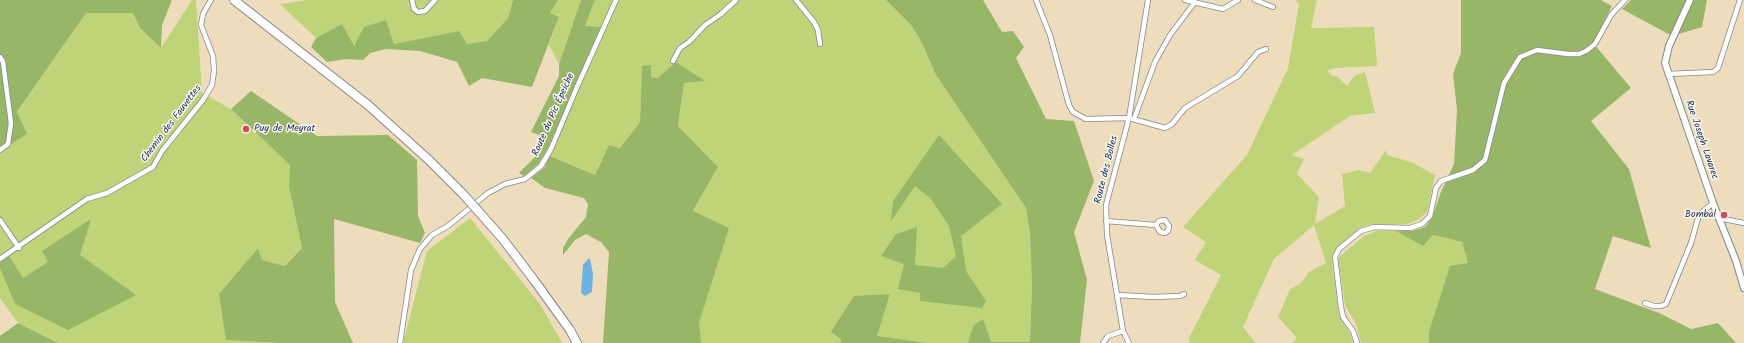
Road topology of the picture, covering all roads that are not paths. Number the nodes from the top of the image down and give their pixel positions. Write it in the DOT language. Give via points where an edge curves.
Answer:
graph roads {
  1 [pos="211,0"];
  2 [pos="234,0"];
  3 [pos="412,0"];
  4 [pos="435,0"];
  5 [pos="616,0"];
  6 [pos="736,0"];
  7 [pos="796,0"];
  8 [pos="1036,0"];
  9 [pos="1148,0"];
  10 [pos="1185,0"];
  11 [pos="1238,0"];
  12 [pos="1255,0"];
  13 [pos="1625,0"];
  14 [pos="1690,0"];
  15 [pos="1740,0"];
  16 [pos="1195,2"];
  17 [pos="1273,7"];
  18 [pos="820,44"];
  19 [pos="1266,49"];
  20 [pos="0,57"];
  21 [pos="673,62"];
  22 [pos="1668,74"];
  23 [pos="1132,118"];
  24 [pos="0,150"];
  25 [pos="1712,203"];
  26 [pos="1718,218"];
  27 [pos="0,220"];
  28 [pos="1106,221"];
  29 [pos="1744,223"];
  30 [pos="1156,226"];
  31 [pos="19,248"];
  32 [pos="0,259"];
  33 [pos="1744,288"];
  34 [pos="1184,294"];
  35 [pos="1117,295"];
  36 [pos="1645,303"];
  37 [pos="1123,331"];
  38 [pos="400,343"];
  39 [pos="577,343"];
  40 [pos="1103,343"];
  41 [pos="1129,343"];
  42 [pos="1356,343"];
  1 -- 31 [label="street, Chemin des Fauvettes" via="203,14 201,25 213,56 212,85 162,151 153,168 107,193 87,199"];
  2 -- 39 [label="highway, bridge" via="368,105 430,161 502,238"];
  3 -- 4 [label="street" via="414,9 418,12 425,11"];
  5 -- 38 [label="street, Route du Pic Épeiche" via="551,149 541,166 525,180 506,184 488,193 448,226 432,235 420,249 411,270"];
  6 -- 21 [label="street" via="680,48"];
  7 -- 18 [label="street" via="814,22"];
  8 -- 23 [label="street" via="1050,35 1063,87 1073,112 1086,119"];
  9 -- 23 [label="street, Route des Bolles"];
  10 -- 16 [label="street"];
  11 -- 16 [label="street" via="1222,8"];
  12 -- 17 [label="street"];
  13 -- 42 [label="street" via="1611,15 1594,44 1586,51 1568,54 1537,50 1520,57 1504,83 1485,160 1473,170 1441,181 1436,188 1430,216 1422,224 1410,228 1374,227 1361,231 1339,249 1335,257 1341,306 1343,317 1353,331"];
  14 -- 22 [label="street, Rue Joseph Lavarec" via="1666,56"];
  15 -- 22 [label="street" via="1718,68 1713,72"];
  16 -- 23 [label="street" via="1170,35 1155,62"];
  19 -- 23 [label="street" via="1258,52 1238,76 1185,108 1172,124 1165,128"];
  20 -- 24 [label="street" via="3,62 11,124 8,144"];
  22 -- 25 [label="street, Rue Joseph Lavarec"];
  23 -- 28 [label="street, Route des Bolles" via="1106,205"];
  25 -- 26 [label="street, Rue Joseph Lavarec"];
  25 -- 36 [label="street" via="1699,215 1666,304 1654,306"];
  26 -- 29 [label="street"];
  26 -- 33 [label="street, Rue Joseph Lavarec"];
  27 -- 31 [label="street"];
  28 -- 30 [label="street"];
  28 -- 35 [label="street, Route des Bolles"];
  31 -- 32 [label="street, Chemin des Fauvettes"];
  34 -- 35 [label="street" via="1154,297"];
  35 -- 37 [label="street, Route des Bolles"];
  37 -- 40 [label="street" via="1108,336"];
  37 -- 41 [label="street, Route des Bolles"];
}
